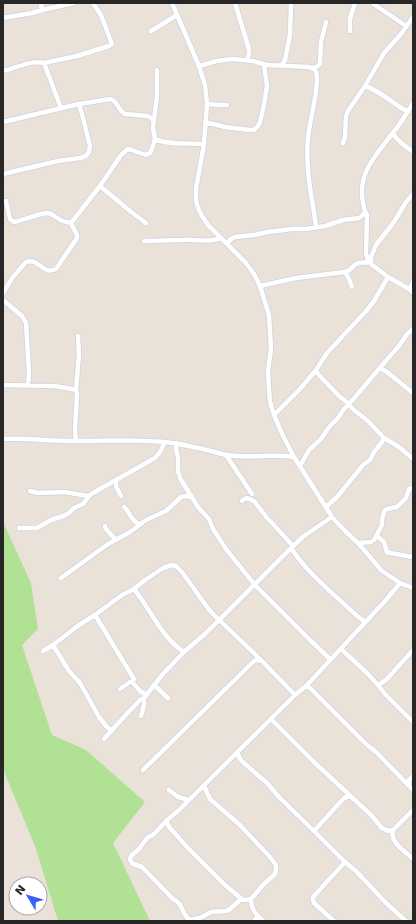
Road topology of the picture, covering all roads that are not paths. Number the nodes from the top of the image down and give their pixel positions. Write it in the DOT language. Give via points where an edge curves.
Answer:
graph roads {
  1 [pos="41,3"];
  2 [pos="74,3"];
  3 [pos="93,3"];
  4 [pos="172,3"];
  5 [pos="236,3"];
  6 [pos="291,3"];
  7 [pos="355,3"];
  8 [pos="372,3"];
  9 [pos="42,10"];
  10 [pos="177,15"];
  11 [pos="413,17"];
  12 [pos="3,18"];
  13 [pos="326,22"];
  14 [pos="406,26"];
  15 [pos="151,30"];
  16 [pos="350,31"];
  17 [pos="247,60"];
  18 [pos="44,63"];
  19 [pos="264,65"];
  20 [pos="200,66"];
  21 [pos="281,66"];
  22 [pos="313,68"];
  23 [pos="157,70"];
  24 [pos="3,71"];
  25 [pos="365,86"];
  26 [pos="413,103"];
  27 [pos="79,104"];
  28 [pos="207,104"];
  29 [pos="227,104"];
  30 [pos="61,108"];
  31 [pos="408,112"];
  32 [pos="154,121"];
  33 [pos="3,122"];
  34 [pos="205,122"];
  35 [pos="393,133"];
  36 [pos="155,139"];
  37 [pos="343,143"];
  38 [pos="204,144"];
  39 [pos="413,152"];
  40 [pos="3,174"];
  41 [pos="100,186"];
  42 [pos="413,194"];
  43 [pos="6,201"];
  44 [pos="365,212"];
  45 [pos="71,223"];
  46 [pos="146,223"];
  47 [pos="316,226"];
  48 [pos="221,238"];
  49 [pos="144,241"];
  50 [pos="228,244"];
  51 [pos="370,263"];
  52 [pos="345,272"];
  53 [pos="388,277"];
  54 [pos="413,282"];
  55 [pos="260,286"];
  56 [pos="352,287"];
  57 [pos="411,291"];
  58 [pos="3,293"];
  59 [pos="3,300"];
  60 [pos="413,329"];
  61 [pos="78,336"];
  62 [pos="380,368"];
  63 [pos="317,372"];
  64 [pos="3,385"];
  65 [pos="28,385"];
  66 [pos="76,390"];
  67 [pos="413,393"];
  68 [pos="349,404"];
  69 [pos="274,415"];
  70 [pos="3,439"];
  71 [pos="383,440"];
  72 [pos="76,441"];
  73 [pos="165,442"];
  74 [pos="176,444"];
  75 [pos="290,448"];
  76 [pos="226,455"];
  77 [pos="284,455"];
  78 [pos="294,457"];
  79 [pos="413,459"];
  80 [pos="300,466"];
  81 [pos="116,481"];
  82 [pos="413,488"];
  83 [pos="30,491"];
  84 [pos="252,494"];
  85 [pos="188,495"];
  86 [pos="88,496"];
  87 [pos="121,496"];
  88 [pos="242,501"];
  89 [pos="124,507"];
  90 [pos="326,507"];
  91 [pos="332,517"];
  92 [pos="139,524"];
  93 [pos="105,526"];
  94 [pos="18,528"];
  95 [pos="376,536"];
  96 [pos="116,540"];
  97 [pos="358,543"];
  98 [pos="292,547"];
  99 [pos="413,557"];
  100 [pos="61,578"];
  101 [pos="400,583"];
  102 [pos="255,585"];
  103 [pos="413,588"];
  104 [pos="134,589"];
  105 [pos="95,615"];
  106 [pos="220,619"];
  107 [pos="365,622"];
  108 [pos="53,645"];
  109 [pos="341,649"];
  110 [pos="413,650"];
  111 [pos="43,651"];
  112 [pos="184,652"];
  113 [pos="330,659"];
  114 [pos="262,661"];
  115 [pos="134,679"];
  116 [pos="154,685"];
  117 [pos="307,685"];
  118 [pos="378,685"];
  119 [pos="120,689"];
  120 [pos="295,695"];
  121 [pos="145,696"];
  122 [pos="168,698"];
  123 [pos="141,716"];
  124 [pos="271,719"];
  125 [pos="413,722"];
  126 [pos="112,731"];
  127 [pos="104,739"];
  128 [pos="237,752"];
  129 [pos="143,770"];
  130 [pos="409,779"];
  131 [pos="204,786"];
  132 [pos="169,790"];
  133 [pos="413,790"];
  134 [pos="350,796"];
  135 [pos="189,800"];
  136 [pos="413,810"];
  137 [pos="167,820"];
  138 [pos="393,830"];
  139 [pos="314,831"];
  140 [pos="413,859"];
  141 [pos="345,862"];
  142 [pos="241,899"];
  143 [pos="251,899"];
  144 [pos="258,916"];
  145 [pos="254,921"];
  146 [pos="263,921"];
  147 [pos="334,921"];
  148 [pos="406,921"];
  1 -- 9 [label="street"];
  2 -- 9 [label="street"];
  3 -- 18 [label="street" via="112,44 77,56"];
  4 -- 10 [label="street"];
  5 -- 17 [label="street" via="249,50"];
  6 -- 21 [label="street" via="290,36 285,60"];
  7 -- 16 [label="street" via="350,19"];
  8 -- 14 [label="street"];
  9 -- 12 [label="street"];
  10 -- 15 [label="street"];
  10 -- 20 [label="street"];
  11 -- 14 [label="street"];
  13 -- 22 [label="street" via="321,42 320,63"];
  14 -- 25 [label="street" via="384,53"];
  17 -- 19 [label="street"];
  17 -- 20 [label="street" via="223,60"];
  18 -- 24 [label="street" via="38,62"];
  18 -- 30 [label="street"];
  19 -- 21 [label="street"];
  19 -- 34 [label="street" via="267,86 260,122 254,130"];
  20 -- 28 [label="street"];
  21 -- 22 [label="street"];
  22 -- 47 [label="street" via="316,71 317,82 307,160"];
  23 -- 32 [label="street"];
  25 -- 31 [label="street"];
  25 -- 37 [label="street" via="347,113"];
  26 -- 31 [label="street"];
  27 -- 30 [label="street"];
  27 -- 32 [label="street" via="111,99 116,101 125,114 148,116"];
  27 -- 40 [label="street" via="90,146 86,156"];
  28 -- 29 [label="street"];
  28 -- 34 [label="street"];
  30 -- 33 [label="street"];
  31 -- 35 [label="street"];
  32 -- 36 [label="street"];
  34 -- 38 [label="street"];
  35 -- 39 [label="street" via="398,141"];
  35 -- 44 [label="street" via="379,150 363,178 361,190"];
  36 -- 38 [label="street"];
  36 -- 41 [label="street" via="151,152 146,155 128,149 125,151"];
  38 -- 48 [label="street" via="196,200 202,216"];
  41 -- 45 [label="street"];
  41 -- 46 [label="street"];
  42 -- 51 [label="street" via="376,245"];
  43 -- 45 [label="street" via="11,221 49,213"];
  44 -- 47 [label="street" via="359,218"];
  44 -- 51 [label="street" via="366,254"];
  45 -- 58 [label="street" via="77,238 56,269 45,270 28,261"];
  47 -- 50 [label="street" via="235,237"];
  48 -- 49 [label="street"];
  48 -- 50 [label="street"];
  50 -- 55 [label="street" via="246,263"];
  51 -- 52 [label="street" via="359,263"];
  51 -- 53 [label="street"];
  52 -- 55 [label="street" via="302,277"];
  52 -- 56 [label="street"];
  53 -- 57 [label="street"];
  53 -- 63 [label="street" via="367,310 327,353"];
  54 -- 57 [label="street"];
  55 -- 69 [label="street" via="269,316 271,348 268,372 270,402"];
  59 -- 65 [label="street" via="22,316 26,323"];
  60 -- 62 [label="street" via="406,334"];
  61 -- 66 [label="street"];
  62 -- 67 [label="street"];
  62 -- 68 [label="street"];
  63 -- 68 [label="street"];
  63 -- 69 [label="street"];
  64 -- 65 [label="street"];
  65 -- 66 [label="street"];
  66 -- 72 [label="street"];
  68 -- 71 [label="street" via="369,422"];
  68 -- 80 [label="street" via="309,450"];
  69 -- 75 [label="street"];
  70 -- 72 [label="street"];
  71 -- 79 [label="street" via="389,440"];
  71 -- 90 [label="street" via="370,460"];
  72 -- 73 [label="street"];
  73 -- 74 [label="street"];
  73 -- 81 [label="street" via="155,458"];
  74 -- 76 [label="street"];
  74 -- 85 [label="street" via="178,471 187,487"];
  75 -- 77 [label="street"];
  75 -- 78 [label="street"];
  76 -- 77 [label="street"];
  76 -- 84 [label="street"];
  77 -- 78 [label="street"];
  78 -- 80 [label="street"];
  80 -- 90 [label="street"];
  81 -- 86 [label="street"];
  81 -- 87 [label="street"];
  82 -- 95 [label="street" via="409,489 406,498 397,507 385,510 382,525"];
  83 -- 86 [label="street"];
  85 -- 92 [label="street" via="181,497 166,511"];
  85 -- 102 [label="street" via="209,519 226,549"];
  86 -- 94 [label="street" via="83,504 69,513 37,528"];
  88 -- 98 [label="street" via="246,498 255,502"];
  89 -- 92 [label="street" via="132,520"];
  90 -- 91 [label="street"];
  91 -- 97 [label="street"];
  91 -- 98 [label="street"];
  92 -- 96 [label="street"];
  93 -- 96 [label="street"];
  95 -- 97 [label="street" via="371,542"];
  95 -- 99 [label="street" via="384,542 387,552"];
  96 -- 100 [label="street" via="89,556"];
  97 -- 101 [label="street" via="382,570"];
  98 -- 102 [label="street"];
  98 -- 107 [label="street" via="306,566"];
  101 -- 103 [label="street"];
  101 -- 107 [label="street"];
  102 -- 106 [label="street"];
  102 -- 113 [label="street"];
  104 -- 105 [label="street"];
  104 -- 106 [label="street" via="163,568 176,566 207,607"];
  104 -- 112 [label="street" via="155,622"];
  105 -- 108 [label="street"];
  105 -- 115 [label="street"];
  106 -- 112 [label="street"];
  106 -- 114 [label="street"];
  107 -- 109 [label="street"];
  108 -- 111 [label="street"];
  108 -- 126 [label="street" via="66,667 80,683 99,717"];
  109 -- 113 [label="street"];
  109 -- 118 [label="street"];
  110 -- 118 [label="street" via="386,680"];
  112 -- 116 [label="street"];
  113 -- 117 [label="street"];
  114 -- 120 [label="street"];
  114 -- 129 [label="street" via="254,661"];
  116 -- 121 [label="street"];
  116 -- 122 [label="street"];
  117 -- 120 [label="street"];
  117 -- 130 [label="street"];
  118 -- 125 [label="street"];
  119 -- 121 [label="street" via="132,682"];
  120 -- 124 [label="street"];
  121 -- 123 [label="street"];
  121 -- 126 [label="street"];
  124 -- 128 [label="street"];
  124 -- 134 [label="street"];
  126 -- 127 [label="street"];
  128 -- 131 [label="street"];
  128 -- 139 [label="street" via="240,759"];
  130 -- 133 [label="street" via="409,786"];
  131 -- 135 [label="street"];
  131 -- 143 [label="street" via="210,798 240,825 276,865 275,874"];
  132 -- 135 [label="street" via="178,797"];
  134 -- 138 [label="street" via="382,828"];
  134 -- 139 [label="street" via="344,798"];
  135 -- 137 [label="street"];
  136 -- 138 [label="street"];
  137 -- 142 [label="street" via="170,828 187,847"];
  137 -- 142 [label="street" via="131,856 133,864 142,867 178,902 190,920 211,912 229,910"];
  138 -- 140 [label="street" via="392,838"];
  139 -- 141 [label="street"];
  141 -- 147 [label="street" via="313,897 314,903"];
  141 -- 148 [label="street"];
  142 -- 143 [label="street"];
  143 -- 144 [label="street"];
  144 -- 145 [label="street"];
  144 -- 146 [label="street"];
}
